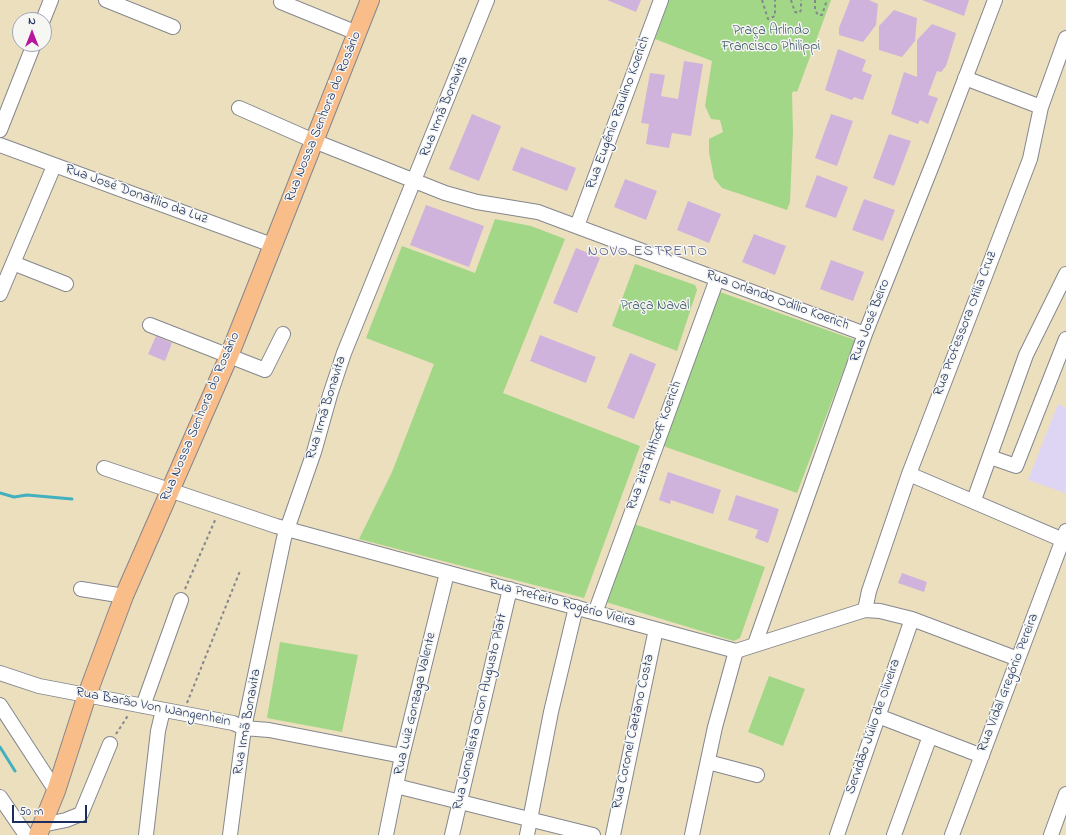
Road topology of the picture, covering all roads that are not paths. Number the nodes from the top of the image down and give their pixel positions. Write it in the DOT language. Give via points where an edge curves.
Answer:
graph roads {
  1 [pos="51,0"];
  2 [pos="106,0"];
  3 [pos="370,0"];
  4 [pos="487,0"];
  5 [pos="661,0"];
  6 [pos="994,0"];
  7 [pos="281,2"];
  8 [pos="46,12"];
  9 [pos="173,27"];
  10 [pos="357,33"];
  11 [pos="1066,38"];
  12 [pos="31,52"];
  13 [pos="965,78"];
  14 [pos="1041,107"];
  15 [pos="239,108"];
  16 [pos="0,130"];
  17 [pos="314,141"];
  18 [pos="0,145"];
  19 [pos="54,166"];
  20 [pos="415,181"];
  21 [pos="577,226"];
  22 [pos="272,245"];
  23 [pos="13,263"];
  24 [pos="1066,274"];
  25 [pos="717,279"];
  26 [pos="66,284"];
  27 [pos="0,294"];
  28 [pos="150,325"];
  29 [pos="283,334"];
  30 [pos="865,334"];
  31 [pos="1066,339"];
  32 [pos="228,356"];
  33 [pos="990,456"];
  34 [pos="104,468"];
  35 [pos="908,474"];
  36 [pos="170,489"];
  37 [pos="974,500"];
  38 [pos="288,528"];
  39 [pos="1065,535"];
  40 [pos="447,573"];
  41 [pos="81,589"];
  42 [pos="510,589"];
  43 [pos="124,596"];
  44 [pos="181,600"];
  45 [pos="576,607"];
  46 [pos="866,610"];
  47 [pos="595,613"];
  48 [pos="912,619"];
  49 [pos="656,629"];
  50 [pos="755,644"];
  51 [pos="736,651"];
  52 [pos="1018,659"];
  53 [pos="0,673"];
  54 [pos="87,695"];
  55 [pos="0,705"];
  56 [pos="139,705"];
  57 [pos="163,710"];
  58 [pos="878,716"];
  59 [pos="244,728"];
  60 [pos="930,736"];
  61 [pos="110,744"];
  62 [pos="402,756"];
  63 [pos="982,756"];
  64 [pos="708,762"];
  65 [pos="756,775"];
  66 [pos="396,786"];
  67 [pos="56,791"];
  68 [pos="1066,794"];
  69 [pos="0,797"];
  70 [pos="460,803"];
  71 [pos="531,820"];
  72 [pos="40,830"];
  73 [pos="26,835"];
  74 [pos="146,835"];
  75 [pos="230,835"];
  76 [pos="386,835"];
  77 [pos="452,835"];
  78 [pos="527,835"];
  79 [pos="593,835"];
  80 [pos="612,835"];
  81 [pos="692,835"];
  82 [pos="837,835"];
  83 [pos="894,835"];
  84 [pos="952,835"];
  85 [pos="1051,835"];
  1 -- 8 [label="street"];
  2 -- 9 [label="street"];
  3 -- 10 [label="main road, Rua Nossa Senhora do Rosário"];
  4 -- 20 [label="street, Rua Irmã Bonavita"];
  5 -- 21 [label="street, Rua Eugênio Raulino Koerich"];
  6 -- 13 [label="street, Rua José Beiro"];
  7 -- 10 [label="street"];
  10 -- 17 [label="main road, Rua Nossa Senhora do Rosário"];
  11 -- 14 [label="street, Rua Professora Otília Cruz"];
  12 -- 16 [label="street"];
  13 -- 14 [label="street"];
  13 -- 30 [label="street, Rua José Beiro"];
  14 -- 35 [label="street, Rua Professora Otília Cruz" via="1030,159"];
  15 -- 17 [label="street, Rua Orlando Odílio Koerich"];
  17 -- 20 [label="street, Rua Orlando Odílio Koerich"];
  17 -- 22 [label="main road, Rua Nossa Senhora do Rosário"];
  18 -- 19 [label="street, Rua José Donatílio da Luz"];
  19 -- 22 [label="street, Rua José Donatílio da Luz"];
  19 -- 23 [label="street"];
  20 -- 21 [label="street, Rua Orlando Odílio Koerich" via="460,198 524,208"];
  20 -- 38 [label="street, Rua Irmã Bonavita" via="344,353"];
  21 -- 25 [label="street, Rua Orlando Odílio Koerich"];
  22 -- 32 [label="main road, Rua Nossa Senhora do Rosário"];
  23 -- 26 [label="street"];
  23 -- 27 [label="street"];
  24 -- 33 [label="street" via="1026,355"];
  25 -- 30 [label="street, Rua Orlando Odílio Koerich"];
  25 -- 47 [label="street, Rua Zita Althoff Koerich"];
  28 -- 32 [label="street"];
  29 -- 32 [label="street" via="265,370"];
  30 -- 50 [label="street, Rua José Beiro"];
  31 -- 33 [label="street" via="1016,466"];
  32 -- 36 [label="main road, Rua Nossa Senhora do Rosário"];
  33 -- 37 [label="street"];
  34 -- 36 [label="street, Rua Prefeito Rogério Vieira"];
  35 -- 37 [label="street"];
  35 -- 46 [label="street, Rua Professora Otília Cruz" via="869,591"];
  36 -- 38 [label="street, Rua Prefeito Rogério Vieira" via="220,508"];
  36 -- 43 [label="main road, Rua Nossa Senhora do Rosário"];
  37 -- 39 [label="street"];
  38 -- 40 [label="street, Rua Prefeito Rogério Vieira"];
  38 -- 59 [label="street, Rua Irmã Bonavita"];
  39 -- 52 [label="street, Rua Vidal Gregório Pereira"];
  40 -- 42 [label="street, Rua Prefeito Rogério Vieira"];
  40 -- 62 [label="street, Rua Luiz Gonzaga Valente"];
  41 -- 43 [label="street"];
  42 -- 45 [label="street, Rua Prefeito Rogério Vieira"];
  42 -- 70 [label="street, Rua Jornalista Orion Augusto Platt"];
  43 -- 54 [label="main road, Rua Nossa Senhora do Rosário"];
  44 -- 56 [label="street"];
  45 -- 47 [label="street, Rua Prefeito Rogério Vieira"];
  45 -- 71 [label="street" via="550,712"];
  46 -- 48 [label="street"];
  46 -- 50 [label="street"];
  47 -- 49 [label="street, Rua Prefeito Rogério Vieira"];
  48 -- 52 [label="street"];
  48 -- 58 [label="street, Servidão Júlio de Oliveira"];
  49 -- 51 [label="street, Rua Prefeito Rogério Vieira"];
  49 -- 80 [label="street, Rua Coronel Caetano Costa"];
  50 -- 51 [label="street"];
  51 -- 64 [label="street"];
  52 -- 63 [label="street, Rua Vidal Gregório Pereira"];
  53 -- 54 [label="street, Rua Barão Von Wangenhein" via="39,686"];
  54 -- 56 [label="street, Rua Barão Von Wangenhein"];
  54 -- 67 [label="main road, Rua Nossa Senhora do Rosário"];
  55 -- 67 [label="street"];
  56 -- 57 [label="street, Rua Barão Von Wangenhein"];
  57 -- 59 [label="street, Rua Barão Von Wangenhein" via="233,723"];
  57 -- 74 [label="street" via="158,731"];
  58 -- 60 [label="street"];
  58 -- 82 [label="street, Servidão Júlio de Oliveira"];
  59 -- 62 [label="street, Rua Barão Von Wangenhein" via="270,730"];
  59 -- 75 [label="street, Rua Irmã Bonavita"];
  60 -- 63 [label="street"];
  60 -- 83 [label="street"];
  61 -- 72 [label="street" via="81,814"];
  62 -- 66 [label="street, Rua Luiz Gonzaga Valente"];
  63 -- 84 [label="street, Rua Vidal Gregório Pereira"];
  64 -- 65 [label="street"];
  64 -- 81 [label="street"];
  66 -- 70 [label="street"];
  66 -- 76 [label="street, Rua Luiz Gonzaga Valente"];
  67 -- 72 [label="main road, Rua Nossa Senhora do Rosário"];
  68 -- 85 [label="street"];
  69 -- 73 [label="street"];
  70 -- 71 [label="street"];
  70 -- 77 [label="street, Rua Jornalista Orion Augusto Platt"];
  71 -- 78 [label="street"];
  71 -- 79 [label="street"];
}
